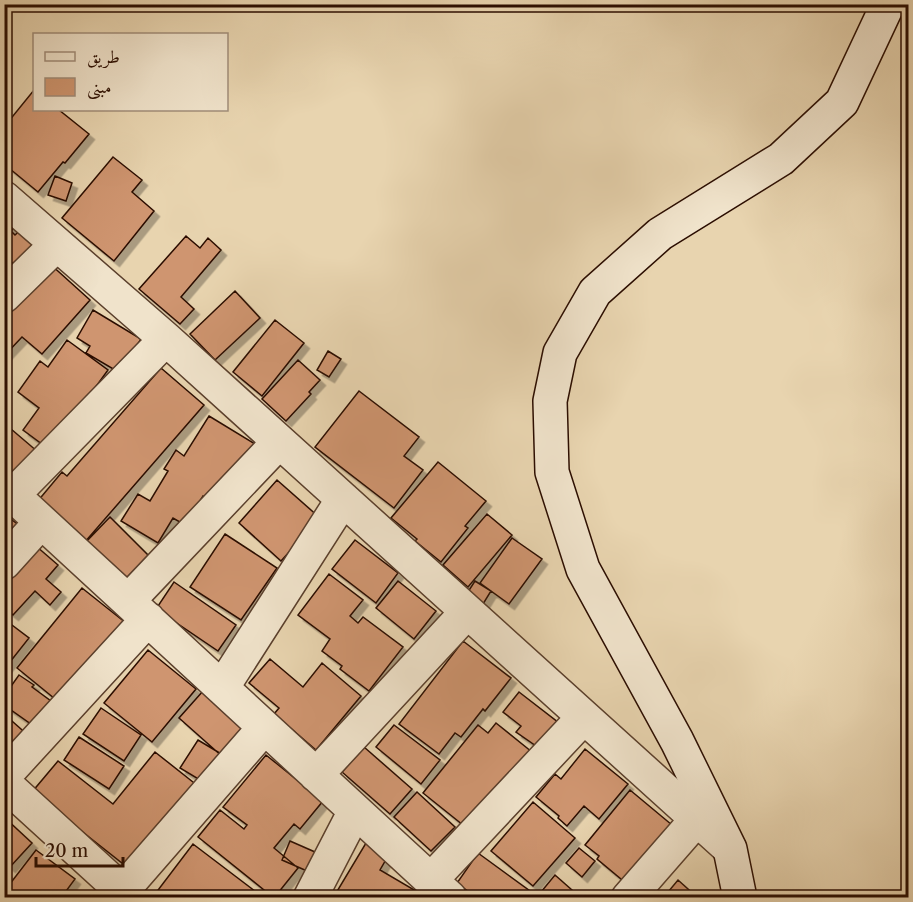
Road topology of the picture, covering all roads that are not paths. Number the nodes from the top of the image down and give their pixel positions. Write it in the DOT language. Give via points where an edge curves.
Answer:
graph roads {
  1 [pos="888,4"];
  2 [pos="4,198"];
  3 [pos="57,244"];
  4 [pos="4,297"];
  5 [pos="166,339"];
  6 [pos="279,442"];
  7 [pos="9,491"];
  8 [pos="343,499"];
  9 [pos="41,522"];
  10 [pos="4,563"];
  11 [pos="138,610"];
  12 [pos="467,612"];
  13 [pos="222,688"];
  14 [pos="584,717"];
  15 [pos="264,728"];
  16 [pos="316,775"];
  17 [pos="4,776"];
  18 [pos="4,783"];
  19 [pos="355,812"];
  20 [pos="697,819"];
  21 [pos="730,849"];
  22 [pos="440,889"];
  23 [pos="114,891"];
  24 [pos="310,897"];
  25 [pos="628,897"];
  26 [pos="740,897"];
  1 -- 21 [label="street" via="842,102 781,159 660,234 595,292 560,353 550,401 552,472 583,569 677,741"];
  2 -- 3 [label="street"];
  3 -- 4 [label="street"];
  3 -- 5 [label="street"];
  5 -- 6 [label="street"];
  5 -- 7 [label="street"];
  6 -- 8 [label="street"];
  6 -- 11 [label="street"];
  7 -- 9 [label="street"];
  8 -- 12 [label="street"];
  8 -- 13 [label="street"];
  9 -- 10 [label="street"];
  9 -- 11 [label="street"];
  11 -- 13 [label="street"];
  11 -- 17 [label="street"];
  12 -- 14 [label="street"];
  12 -- 16 [label="street"];
  13 -- 15 [label="street"];
  14 -- 20 [label="street"];
  14 -- 22 [label="street"];
  15 -- 16 [label="street"];
  15 -- 23 [label="street"];
  16 -- 19 [label="street"];
  18 -- 23 [label="street"];
  19 -- 22 [label="street"];
  19 -- 24 [label="street"];
  20 -- 21 [label="street"];
  20 -- 25 [label="street"];
  21 -- 26 [label="street"];
}
